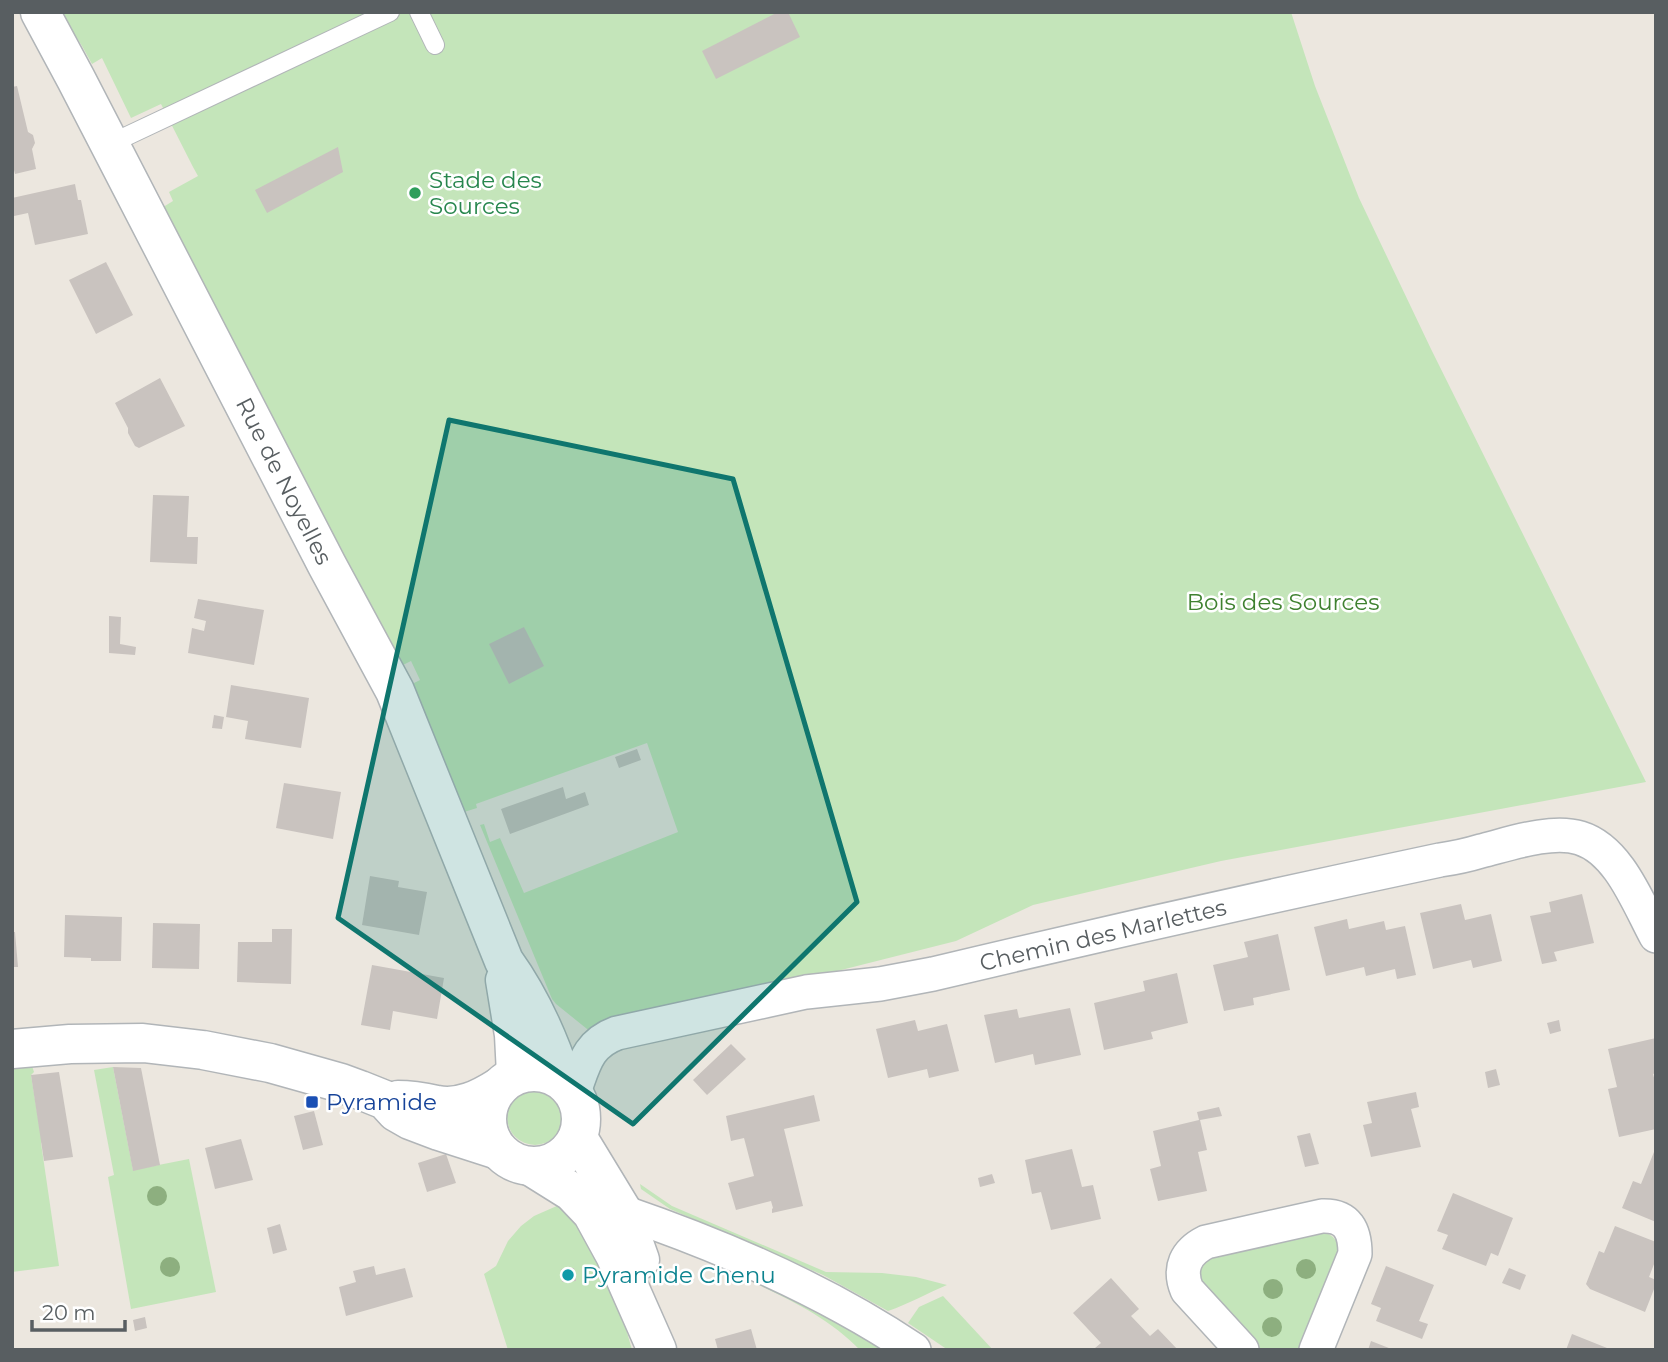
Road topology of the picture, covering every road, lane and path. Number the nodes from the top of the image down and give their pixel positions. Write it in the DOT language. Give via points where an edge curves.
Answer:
graph roads {
  1 [pos="40,12"];
  2 [pos="390,12"];
  3 [pos="419,12"];
  4 [pos="435,46"];
  5 [pos="110,144"];
  6 [pos="1656,936"];
  7 [pos="504,961"];
  8 [pos="12,1049"];
  9 [pos="508,1081"];
  10 [pos="568,1086"];
  11 [pos="385,1100"];
  12 [pos="578,1138"];
  13 [pos="498,1150"];
  14 [pos="532,1167"];
  15 [pos="623,1212"];
  16 [pos="657,1349"];
  17 [pos="914,1350"];
  18 [pos="1242,1350"];
  19 [pos="1317,1350"];
  1 -- 5 [label="street, Rue de Noyelles"];
  2 -- 5 [label="lane"];
  3 -- 4 [label="lane"];
  5 -- 7 [label="street, Rue de Noyelles" via="395,691"];
  6 -- 10 [label="street, Chemin des Marlettes" via="1605,852 1582,838 1535,838 933,974 806,992 617,1033 594,1046"];
  7 -- 9 [label="street, Rue de Noyelles" via="514,1035"];
  7 -- 10 [label="street, Rue de Noyelles" via="522,985"];
  8 -- 11 [label="street" via="124,1042 182,1047 270,1063"];
  9 -- 10 [label="street" via="528,1071 540,1071"];
  9 -- 11 [label="street" via="460,1105"];
  9 -- 13 [label="street" via="493,1096 486,1118"];
  10 -- 12 [label="street" via="580,1107"];
  11 -- 13 [label="street" via="410,1120"];
  12 -- 14 [label="street" via="560,1159"];
  12 -- 15 [label="street"];
  13 -- 14 [label="street"];
  14 -- 16 [label="street" via="572,1192 592,1213"];
  15 -- 16 [label="street" via="649,1292"];
  15 -- 17 [label="street" via="685,1233 800,1285"];
  18 -- 19 [label="street" via="1187,1290 1183,1281 1186,1258 1206,1242 1332,1215 1349,1227 1355,1254"];
}
